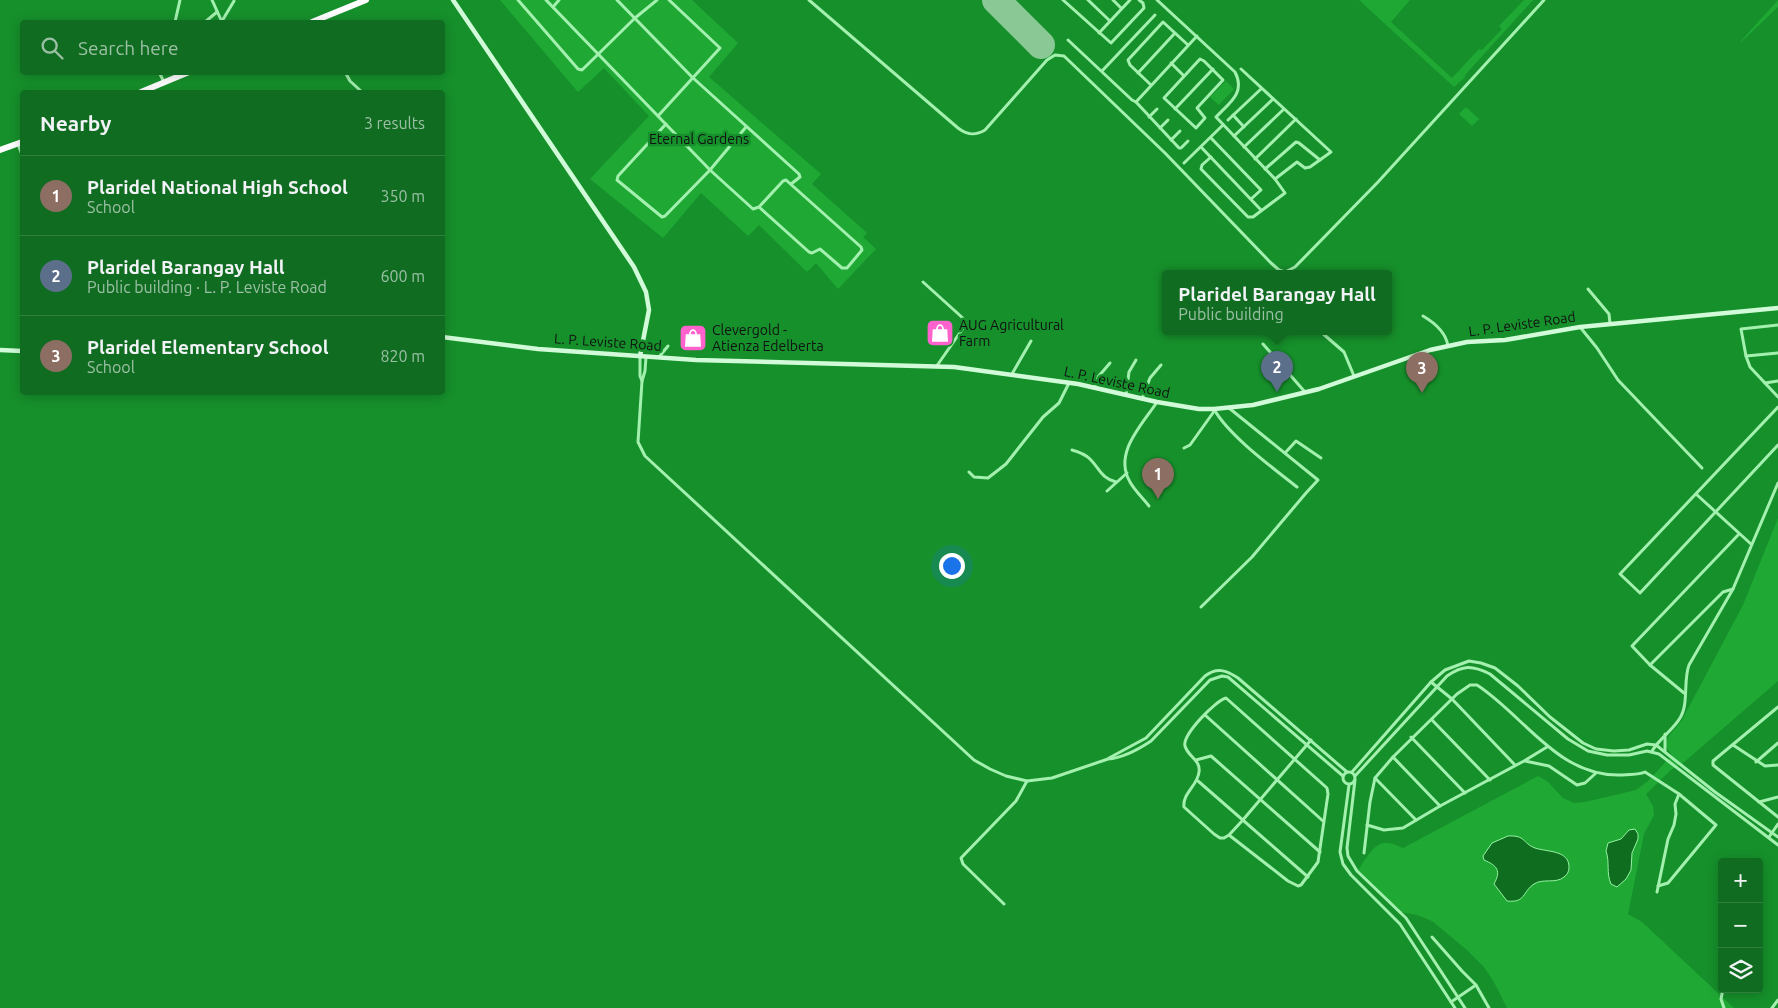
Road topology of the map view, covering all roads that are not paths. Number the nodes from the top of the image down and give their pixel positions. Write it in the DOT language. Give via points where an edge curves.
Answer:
graph roads {
  1 [pos="180,0"];
  2 [pos="212,0"];
  3 [pos="366,0"];
  4 [pos="453,0"];
  5 [pos="518,0"];
  6 [pos="546,0"];
  7 [pos="559,0"];
  8 [pos="617,0"];
  9 [pos="657,0"];
  10 [pos="669,0"];
  11 [pos="809,0"];
  12 [pos="1063,0"];
  13 [pos="1088,0"];
  14 [pos="1113,0"];
  15 [pos="1130,0"];
  16 [pos="1139,0"];
  17 [pos="1157,0"];
  18 [pos="1544,0"];
  19 [pos="234,1"];
  20 [pos="553,6"];
  21 [pos="1122,8"];
  22 [pos="218,12"];
  23 [pos="1156,14"];
  24 [pos="635,18"];
  25 [pos="175,20"];
  26 [pos="208,20"];
  27 [pos="221,20"];
  28 [pos="223,20"];
  29 [pos="321,20"];
  30 [pos="1110,21"];
  31 [pos="1098,33"];
  32 [pos="1175,33"];
  33 [pos="1197,36"];
  34 [pos="1068,40"];
  35 [pos="1188,45"];
  36 [pos="598,55"];
  37 [pos="1171,63"];
  38 [pos="1213,68"];
  39 [pos="1241,69"];
  40 [pos="1102,71"];
  41 [pos="1138,73"];
  42 [pos="160,75"];
  43 [pos="183,75"];
  44 [pos="347,75"];
  45 [pos="1184,76"];
  46 [pos="692,77"];
  47 [pos="164,83"];
  48 [pos="1151,84"];
  49 [pos="1262,89"];
  50 [pos="150,90"];
  51 [pos="360,90"];
  52 [pos="1273,99"];
  53 [pos="1136,101"];
  54 [pos="1157,109"];
  55 [pos="1175,109"];
  56 [pos="1284,109"];
  57 [pos="1233,115"];
  58 [pos="658,116"];
  59 [pos="1149,117"];
  60 [pos="1168,120"];
  61 [pos="1228,120"];
  62 [pos="1296,120"];
  63 [pos="666,124"];
  64 [pos="1224,125"];
  65 [pos="746,127"];
  66 [pos="1244,127"];
  67 [pos="1160,128"];
  68 [pos="1180,132"];
  69 [pos="1234,136"];
  70 [pos="1211,138"];
  71 [pos="1171,140"];
  72 [pos="1188,141"];
  73 [pos="20,143"];
  74 [pos="1201,147"];
  75 [pos="1244,147"];
  76 [pos="0,150"];
  77 [pos="1210,158"];
  78 [pos="1255,158"];
  79 [pos="1320,160"];
  80 [pos="1184,163"];
  81 [pos="1265,169"];
  82 [pos="710,170"];
  83 [pos="1275,179"];
  84 [pos="791,184"];
  85 [pos="1251,199"];
  86 [pos="759,207"];
  87 [pos="1261,210"];
  88 [pos="1279,270"];
  89 [pos="1289,270"];
  90 [pos="923,282"];
  91 [pos="1588,289"];
  92 [pos="1778,308"];
  93 [pos="1423,316"];
  94 [pos="1610,324"];
  95 [pos="1778,325"];
  96 [pos="1580,327"];
  97 [pos="1324,335"];
  98 [pos="445,337"];
  99 [pos="1031,341"];
  100 [pos="1263,344"];
  101 [pos="668,346"];
  102 [pos="1448,346"];
  103 [pos="0,350"];
  104 [pos="20,350"];
  105 [pos="1778,353"];
  106 [pos="643,356"];
  107 [pos="1746,356"];
  108 [pos="659,357"];
  109 [pos="1136,360"];
  110 [pos="1110,363"];
  111 [pos="1161,365"];
  112 [pos="936,367"];
  113 [pos="1012,374"];
  114 [pos="1354,376"];
  115 [pos="1778,381"];
  116 [pos="1069,382"];
  117 [pos="1765,383"];
  118 [pos="1095,387"];
  119 [pos="1305,392"];
  120 [pos="1126,395"];
  121 [pos="1778,397"];
  122 [pos="1142,398"];
  123 [pos="1157,402"];
  124 [pos="1228,407"];
  125 [pos="1778,407"];
  126 [pos="1214,410"];
  127 [pos="1778,445"];
  128 [pos="1184,448"];
  129 [pos="1072,450"];
  130 [pos="1285,454"];
  131 [pos="1321,458"];
  132 [pos="1702,468"];
  133 [pos="969,472"];
  134 [pos="1127,473"];
  135 [pos="1116,482"];
  136 [pos="1778,483"];
  137 [pos="1297,487"];
  138 [pos="1107,491"];
  139 [pos="1696,494"];
  140 [pos="1149,506"];
  141 [pos="1717,512"];
  142 [pos="1739,534"];
  143 [pos="1751,544"];
  144 [pos="1732,589"];
  145 [pos="1201,607"];
  146 [pos="1650,665"];
  147 [pos="1431,682"];
  148 [pos="1436,686"];
  149 [pos="1685,693"];
  150 [pos="1452,699"];
  151 [pos="1778,707"];
  152 [pos="1205,715"];
  153 [pos="1432,720"];
  154 [pos="1665,734"];
  155 [pos="1412,737"];
  156 [pos="1311,740"];
  157 [pos="1778,743"];
  158 [pos="1656,745"];
  159 [pos="1733,745"];
  160 [pos="1307,746"];
  161 [pos="1547,747"];
  162 [pos="1652,751"];
  163 [pos="1665,751"];
  164 [pos="1392,757"];
  165 [pos="1108,758"];
  166 [pos="1296,759"];
  167 [pos="1195,760"];
  168 [pos="1524,761"];
  169 [pos="1756,762"];
  170 [pos="1515,766"];
  171 [pos="1778,766"];
  172 [pos="1349,772"];
  173 [pos="1596,773"];
  174 [pos="1343,776"];
  175 [pos="1355,778"];
  176 [pos="1375,778"];
  177 [pos="1277,780"];
  178 [pos="1490,780"];
  179 [pos="1027,781"];
  180 [pos="1198,781"];
  181 [pos="1349,785"];
  182 [pos="1465,793"];
  183 [pos="1679,794"];
  184 [pos="1778,797"];
  185 [pos="1260,800"];
  186 [pos="1759,802"];
  187 [pos="1440,806"];
  188 [pos="1778,817"];
  189 [pos="1416,820"];
  190 [pos="1242,821"];
  191 [pos="1323,821"];
  192 [pos="1778,824"];
  193 [pos="1367,825"];
  194 [pos="1772,832"];
  195 [pos="1230,835"];
  196 [pos="1769,837"];
  197 [pos="1778,837"];
  198 [pos="1778,845"];
  199 [pos="1320,852"];
  200 [pos="1364,853"];
  201 [pos="1308,877"];
  202 [pos="1658,886"];
  203 [pos="1656,892"];
  204 [pos="1004,904"];
  205 [pos="1432,937"];
  206 [pos="1476,985"];
  207 [pos="1722,993"];
  208 [pos="1457,997"];
  209 [pos="1778,1000"];
  210 [pos="1451,1002"];
  211 [pos="1773,1006"];
  212 [pos="1778,1007"];
  213 [pos="1455,1008"];
  214 [pos="1465,1008"];
  215 [pos="1489,1008"];
  216 [pos="1724,1008"];
  1 -- 25 [label="street"];
  2 -- 22 [label="street"];
  3 -- 29 [label="highway"];
  4 -- 106 [label="main road" via="634,267 646,292 649,310"];
  5 -- 36 [label="street" via="578,70"];
  6 -- 20 [label="street"];
  7 -- 20 [label="street"];
  8 -- 24 [label="street"];
  9 -- 24 [label="street"];
  10 -- 46 [label="street" via="720,48"];
  11 -- 88 [label="street" via="967,134 985,130 1047,60 1055,55 1064,56 1165,153"];
  12 -- 31 [label="street"];
  13 -- 30 [label="street"];
  14 -- 21 [label="street"];
  15 -- 21 [label="street"];
  16 -- 31 [label="street" via="1144,8 1112,42"];
  17 -- 33 [label="street"];
  18 -- 89 [label="street" via="1378,182"];
  19 -- 28 [label="street"];
  20 -- 36 [label="street"];
  21 -- 30 [label="street"];
  22 -- 26 [label="street"];
  22 -- 27 [label="street"];
  23 -- 40 [label="street"];
  24 -- 36 [label="street"];
  24 -- 46 [label="street"];
  30 -- 31 [label="street"];
  32 -- 35 [label="street"];
  32 -- 41 [label="street"];
  32 -- 41 [label="street" via="1163,22 1128,62"];
  33 -- 35 [label="street"];
  33 -- 64 [label="street" via="1238,78 1240,87 1237,95 1216,117"];
  34 -- 40 [label="street"];
  35 -- 37 [label="street"];
  36 -- 58 [label="street"];
  37 -- 45 [label="street"];
  37 -- 48 [label="street"];
  38 -- 45 [label="street" via="1200,60"];
  38 -- 55 [label="street"];
  38 -- 55 [label="street" via="1223,80 1197,108 1205,118 1196,128"];
  39 -- 49 [label="street"];
  40 -- 53 [label="street"];
  41 -- 48 [label="street"];
  42 -- 47 [label="street"];
  43 -- 47 [label="highway"];
  44 -- 51 [label="street"];
  45 -- 55 [label="street" via="1164,98"];
  46 -- 58 [label="street"];
  46 -- 65 [label="street"];
  47 -- 50 [label="highway"];
  48 -- 53 [label="street"];
  49 -- 52 [label="street"];
  49 -- 57 [label="street"];
  52 -- 56 [label="street"];
  52 -- 66 [label="street"];
  53 -- 59 [label="street"];
  54 -- 59 [label="street"];
  56 -- 62 [label="street"];
  56 -- 75 [label="street"];
  57 -- 61 [label="street"];
  57 -- 66 [label="street"];
  58 -- 63 [label="street"];
  59 -- 67 [label="street"];
  60 -- 67 [label="street"];
  62 -- 78 [label="street"];
  62 -- 79 [label="street" via="1331,152"];
  63 -- 82 [label="street"];
  63 -- 82 [label="street" via="617,180 662,217"];
  64 -- 69 [label="street"];
  64 -- 70 [label="street"];
  65 -- 82 [label="street"];
  65 -- 84 [label="street" via="799,174"];
  66 -- 69 [label="street"];
  67 -- 71 [label="street"];
  68 -- 71 [label="street"];
  69 -- 75 [label="street"];
  70 -- 74 [label="street"];
  70 -- 85 [label="street" via="1261,190"];
  71 -- 72 [label="street" via="1179,148"];
  73 -- 76 [label="highway"];
  74 -- 77 [label="street"];
  74 -- 80 [label="street"];
  75 -- 78 [label="street"];
  77 -- 85 [label="street"];
  77 -- 87 [label="street" via="1201,169 1248,217"];
  78 -- 81 [label="street"];
  79 -- 81 [label="street" via="1296,142"];
  79 -- 83 [label="street" via="1305,168 1297,162"];
  81 -- 83 [label="street"];
  82 -- 86 [label="street" via="753,209"];
  83 -- 87 [label="street" via="1284,193"];
  84 -- 86 [label="street" via="783,181"];
  84 -- 86 [label="street" via="861,248 846,268 820,249 812,254 809,252"];
  85 -- 87 [label="street"];
  90 -- 112 [label="street" via="966,320"];
  91 -- 94 [label="street" via="1609,314"];
  92 -- 94 [label="main road, L. P. Leviste Road"];
  93 -- 102 [label="street" via="1445,336"];
  94 -- 96 [label="main road, L. P. Leviste Road"];
  95 -- 107 [label="street" via="1742,328"];
  96 -- 102 [label="main road, L. P. Leviste Road"];
  96 -- 132 [label="street" via="1618,380"];
  97 -- 114 [label="street" via="1344,352"];
  98 -- 106 [label="main road, L. P. Leviste Road" via="538,349"];
  99 -- 113 [label="street"];
  100 -- 119 [label="street"];
  101 -- 108 [label="street"];
  102 -- 114 [label="main road, L. P. Leviste Road"];
  103 -- 104 [label="main road"];
  105 -- 107 [label="street"];
  106 -- 108 [label="main road, L. P. Leviste Road"];
  106 -- 179 [label="street" via="645,371 638,442 645,456 974,760 990,770"];
  107 -- 117 [label="street" via="1750,367"];
  108 -- 112 [label="main road, L. P. Leviste Road"];
  109 -- 120 [label="street" via="1129,372"];
  110 -- 118 [label="street" via="1098,377"];
  111 -- 122 [label="street" via="1150,378"];
  112 -- 113 [label="main road, L. P. Leviste Road"];
  113 -- 116 [label="main road, L. P. Leviste Road"];
  114 -- 119 [label="main road, L. P. Leviste Road"];
  115 -- 117 [label="street"];
  116 -- 118 [label="main road, L. P. Leviste Road"];
  116 -- 133 [label="street" via="1059,403 1043,417 1006,464 988,478 974,477"];
  117 -- 121 [label="street"];
  118 -- 120 [label="main road, L. P. Leviste Road"];
  119 -- 124 [label="main road, L. P. Leviste Road" via="1253,405"];
  120 -- 122 [label="main road, L. P. Leviste Road"];
  122 -- 123 [label="main road, L. P. Leviste Road"];
  123 -- 126 [label="main road, L. P. Leviste Road"];
  123 -- 134 [label="street" via="1128,445 1125,453"];
  124 -- 126 [label="main road, L. P. Leviste Road"];
  124 -- 130 [label="street"];
  125 -- 139 [label="street"];
  126 -- 128 [label="street" via="1192,442"];
  126 -- 137 [label="street" via="1250,448"];
  127 -- 141 [label="street"];
  129 -- 135 [label="street" via="1090,458 1105,478"];
  130 -- 131 [label="street" via="1296,441"];
  130 -- 145 [label="street" via="1318,480 1252,557"];
  134 -- 135 [label="street"];
  134 -- 140 [label="street" via="1130,483"];
  135 -- 138 [label="street"];
  136 -- 143 [label="street"];
  139 -- 141 [label="street"];
  139 -- 141 [label="street" via="1620,574 1640,593"];
  141 -- 142 [label="street"];
  142 -- 143 [label="street"];
  142 -- 146 [label="street" via="1632,646"];
  143 -- 144 [label="street"];
  144 -- 146 [label="street" via="1723,592"];
  144 -- 149 [label="street" via="1689,665"];
  146 -- 149 [label="street"];
  147 -- 148 [label="street"];
  147 -- 158 [label="street" via="1455,665 1469,661 1481,663 1495,668 1518,686 1583,743 1614,751"];
  147 -- 172 [label="street"];
  148 -- 150 [label="street"];
  148 -- 162 [label="street" via="1458,669 1479,669 1490,674 1568,739 1588,751 1607,756"];
  148 -- 175 [label="street"];
  149 -- 154 [label="street" via="1681,718"];
  150 -- 153 [label="street"];
  150 -- 161 [label="street" via="1470,685 1477,685"];
  150 -- 170 [label="street"];
  151 -- 159 [label="street"];
  152 -- 166 [label="street" via="1226,698"];
  152 -- 167 [label="street" via="1185,740 1185,748"];
  152 -- 177 [label="street"];
  153 -- 155 [label="street"];
  153 -- 178 [label="street"];
  154 -- 158 [label="street"];
  154 -- 163 [label="street"];
  155 -- 164 [label="street"];
  155 -- 182 [label="street"];
  156 -- 160 [label="street"];
  156 -- 165 [label="street" via="1238,678 1228,671 1214,670 1146,738"];
  156 -- 172 [label="street"];
  157 -- 169 [label="street"];
  158 -- 162 [label="street"];
  158 -- 163 [label="street"];
  159 -- 169 [label="street"];
  159 -- 186 [label="street" via="1714,761 1714,767"];
  160 -- 165 [label="street" via="1228,677 1222,676 1210,680 1151,741"];
  160 -- 166 [label="street"];
  160 -- 174 [label="street"];
  161 -- 168 [label="street"];
  161 -- 173 [label="street" via="1576,766"];
  162 -- 196 [label="street"];
  163 -- 194 [label="street" via="1715,792"];
  164 -- 176 [label="street"];
  164 -- 187 [label="street"];
  165 -- 179 [label="street" via="1052,778"];
  166 -- 177 [label="street"];
  166 -- 191 [label="street" via="1327,788"];
  167 -- 180 [label="street" via="1199,766"];
  167 -- 185 [label="street" via="1211,756"];
  168 -- 170 [label="street"];
  168 -- 173 [label="street" via="1549,766 1577,785 1585,784"];
  169 -- 171 [label="street" via="1764,766"];
  170 -- 178 [label="street"];
  172 -- 174 [label="street"];
  172 -- 175 [label="street"];
  173 -- 183 [label="street" via="1646,772"];
  174 -- 181 [label="street"];
  175 -- 181 [label="street"];
  175 -- 208 [label="street" via="1348,856 1357,871 1406,918"];
  176 -- 189 [label="street"];
  176 -- 193 [label="street"];
  177 -- 185 [label="street"];
  177 -- 191 [label="street"];
  178 -- 182 [label="street"];
  179 -- 204 [label="street" via="1016,801 961,858 963,864"];
  180 -- 190 [label="street"];
  180 -- 195 [label="street" via="1185,798 1184,807 1220,838"];
  181 -- 210 [label="street" via="1340,852 1343,864 1350,875 1400,924"];
  182 -- 187 [label="street"];
  183 -- 202 [label="street"];
  183 -- 202 [label="street" via="1716,825 1668,883"];
  184 -- 186 [label="street"];
  185 -- 190 [label="street"];
  185 -- 199 [label="street"];
  186 -- 188 [label="street"];
  187 -- 189 [label="street"];
  189 -- 193 [label="street" via="1403,828 1384,830"];
  190 -- 195 [label="street"];
  190 -- 201 [label="street"];
  191 -- 199 [label="street"];
  192 -- 194 [label="street"];
  193 -- 200 [label="street"];
  194 -- 196 [label="street"];
  194 -- 197 [label="street"];
  195 -- 201 [label="street" via="1288,881 1298,886"];
  196 -- 198 [label="street"];
  199 -- 201 [label="street" via="1318,862"];
  202 -- 203 [label="street"];
  205 -- 206 [label="street"];
  206 -- 208 [label="street"];
  206 -- 215 [label="street"];
  207 -- 216 [label="street"];
  208 -- 210 [label="street"];
  208 -- 214 [label="street"];
  209 -- 211 [label="street"];
  210 -- 213 [label="street"];
  211 -- 212 [label="street"];
}
